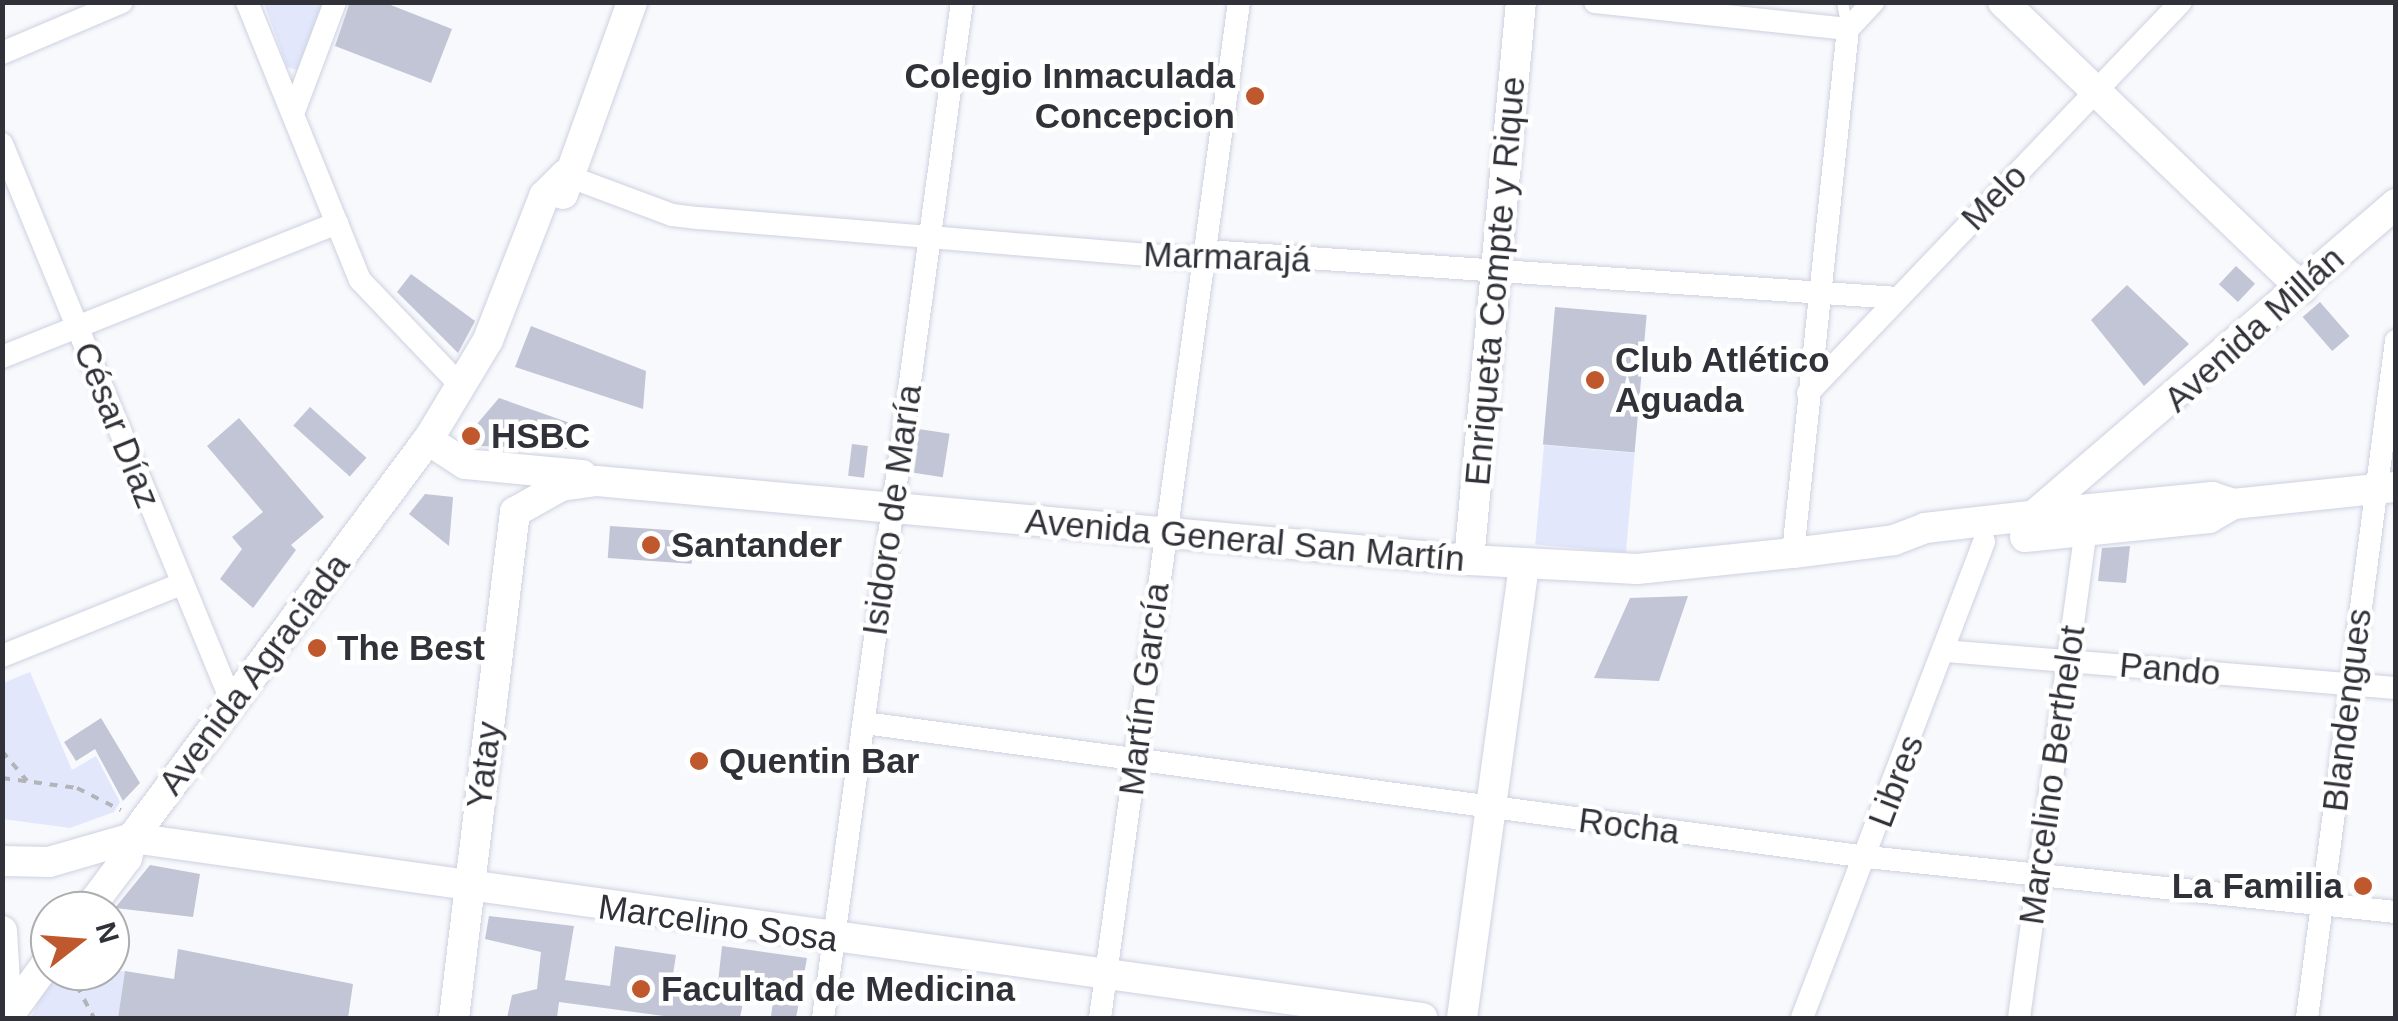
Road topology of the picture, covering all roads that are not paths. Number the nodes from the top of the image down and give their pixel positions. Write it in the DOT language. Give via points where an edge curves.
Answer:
graph roads {
  1 [pos="122,2"];
  2 [pos="247,2"];
  3 [pos="335,2"];
  4 [pos="632,2"];
  5 [pos="962,2"];
  6 [pos="1239,2"];
  7 [pos="1521,2"];
  8 [pos="1595,2"];
  9 [pos="1842,2"];
  10 [pos="1873,2"];
  11 [pos="2003,2"];
  12 [pos="2181,2"];
  13 [pos="1848,29"];
  14 [pos="2,53"];
  15 [pos="2096,90"];
  16 [pos="293,114"];
  17 [pos="2,144"];
  18 [pos="565,175"];
  19 [pos="2396,204"];
  20 [pos="337,223"];
  21 [pos="929,237"];
  22 [pos="1206,255"];
  23 [pos="1495,271"];
  24 [pos="2302,288"];
  25 [pos="1819,293"];
  26 [pos="1898,298"];
  27 [pos="78,327"];
  28 [pos="2396,341"];
  29 [pos="2,357"];
  30 [pos="460,385"];
  31 [pos="1808,392"];
  32 [pos="428,440"];
  33 [pos="2112,454"];
  34 [pos="491,467"];
  35 [pos="597,481"];
  36 [pos="2386,488"];
  37 [pos="522,505"];
  38 [pos="891,509"];
  39 [pos="2033,516"];
  40 [pos="2078,525"];
  41 [pos="1163,534"];
  42 [pos="1894,540"];
  43 [pos="1984,542"];
  44 [pos="1793,553"];
  45 [pos="1469,560"];
  46 [pos="1524,564"];
  47 [pos="181,584"];
  48 [pos="1945,651"];
  49 [pos="2,656"];
  50 [pos="2067,661"];
  51 [pos="2350,684"];
  52 [pos="2396,688"];
  53 [pos="233,706"];
  54 [pos="864,723"];
  55 [pos="1135,760"];
  56 [pos="1487,808"];
  57 [pos="126,824"];
  58 [pos="1867,858"];
  59 [pos="2,862"];
  60 [pos="2037,877"];
  61 [pos="469,887"];
  62 [pos="102,891"];
  63 [pos="2322,904"];
  64 [pos="2396,912"];
  65 [pos="2,931"];
  66 [pos="832,939"];
  67 [pos="1106,977"];
  68 [pos="30,987"];
  69 [pos="7,1018"];
  70 [pos="454,1018"];
  71 [pos="823,1018"];
  72 [pos="1100,1018"];
  73 [pos="1423,1018"];
  74 [pos="1462,1018"];
  75 [pos="1802,1018"];
  76 [pos="2019,1018"];
  77 [pos="2306,1018"];
  1 -- 14 [label="street"];
  2 -- 16 [label="street"];
  3 -- 16 [label="street"];
  4 -- 18 [label="main road, Avenida Agraciada"];
  5 -- 21 [label="street, Isidoro de María"];
  6 -- 22 [label="street, Martín García"];
  7 -- 23 [label="main road, Enriqueta Compte y Rique"];
  8 -- 13 [label="street"];
  9 -- 13 [label="lane"];
  10 -- 13 [label="street"];
  11 -- 15 [label="main road"];
  12 -- 15 [label="street, Melo"];
  13 -- 25 [label="street"];
  15 -- 24 [label="main road"];
  15 -- 26 [label="street, Melo"];
  16 -- 20 [label="street"];
  17 -- 27 [label="street, César Díaz"];
  18 -- 21 [label="street, Marmarajá" via="672,216"];
  18 -- 30 [label="main road, Avenida Agraciada" via="544,196 496,322"];
  18 -- 32 [label="main road, Avenida Agraciada" via="562,201 500,362 453,425"];
  19 -- 24 [label="main road, Avenida Millán"];
  20 -- 27 [label="street"];
  20 -- 30 [label="street" via="360,280"];
  21 -- 22 [label="street, Marmarajá"];
  21 -- 38 [label="street, Isidoro de María"];
  22 -- 23 [label="street, Marmarajá"];
  22 -- 41 [label="street, Martín García"];
  23 -- 25 [label="street, Marmarajá"];
  23 -- 45 [label="main road, Enriqueta Compte y Rique"];
  24 -- 33 [label="main road, Avenida Millán"];
  25 -- 26 [label="street, Marmarajá"];
  25 -- 31 [label="street"];
  26 -- 31 [label="street, Melo"];
  27 -- 29 [label="street"];
  27 -- 47 [label="street, César Díaz"];
  28 -- 36 [label="street, Blandengues"];
  30 -- 32 [label="main road, Avenida Agraciada"];
  31 -- 44 [label="street"];
  32 -- 34 [label="main road, Avenida General San Martín" via="453,460"];
  32 -- 53 [label="main road, Avenida Agraciada"];
  33 -- 39 [label="main road, Avenida Millán" via="2092,462"];
  33 -- 40 [label="main road, Avenida Millán"];
  34 -- 35 [label="main road, Avenida General San Martín"];
  34 -- 37 [label="main road"];
  35 -- 37 [label="main road, Avenida General San Martín"];
  35 -- 38 [label="main road, Avenida General San Martín"];
  36 -- 40 [label="main road, Avenida General San Martín" via="2233,504 2212,497"];
  36 -- 51 [label="street, Blandengues"];
  37 -- 61 [label="main road, Yatay"];
  38 -- 41 [label="main road, Avenida General San Martín"];
  38 -- 54 [label="street, Isidoro de María"];
  39 -- 40 [label="main road, Avenida General San Martín"];
  39 -- 42 [label="main road, Avenida General San Martín" via="1925,528"];
  40 -- 43 [label="main road, Avenida General San Martín"];
  40 -- 50 [label="street, Marcelino Berthelot"];
  41 -- 45 [label="main road, Avenida General San Martín"];
  41 -- 55 [label="street, Martín García"];
  42 -- 43 [label="main road, Avenida General San Martín" via="1924,548"];
  42 -- 44 [label="main road, Avenida General San Martín"];
  43 -- 48 [label="street, Libres"];
  44 -- 46 [label="main road, Avenida General San Martín" via="1637,569"];
  45 -- 46 [label="main road, Avenida General San Martín"];
  46 -- 56 [label="main road"];
  47 -- 49 [label="street"];
  47 -- 53 [label="street, César Díaz"];
  48 -- 50 [label="street, Pando"];
  48 -- 58 [label="street, Libres"];
  50 -- 51 [label="street, Pando"];
  50 -- 60 [label="street, Marcelino Berthelot"];
  51 -- 52 [label="street, Pando"];
  51 -- 63 [label="street, Blandengues"];
  53 -- 57 [label="main road, Avenida Agraciada"];
  54 -- 55 [label="street, Rocha"];
  54 -- 66 [label="street, Isidoro de María"];
  55 -- 56 [label="street, Rocha"];
  55 -- 67 [label="street, Martín García"];
  56 -- 58 [label="street, Rocha"];
  56 -- 74 [label="main road"];
  57 -- 59 [label="main road" via="49,862"];
  57 -- 61 [label="main road, Marcelino Sosa"];
  57 -- 62 [label="main road, Avenida Agraciada" via="127,858"];
  58 -- 60 [label="street, Rocha"];
  58 -- 75 [label="street, Libres"];
  60 -- 63 [label="street, Rocha"];
  60 -- 76 [label="street, Marcelino Berthelot"];
  61 -- 66 [label="main road, Marcelino Sosa"];
  61 -- 70 [label="main road, Yatay"];
  63 -- 64 [label="street, Rocha"];
  63 -- 77 [label="street, Blandengues"];
  65 -- 69 [label="main road"];
  66 -- 67 [label="main road, Marcelino Sosa"];
  66 -- 71 [label="street, Isidoro de María"];
  67 -- 72 [label="street, Martín García"];
  67 -- 73 [label="main road, Marcelino Sosa"];
  68 -- 69 [label="main road"];
}
